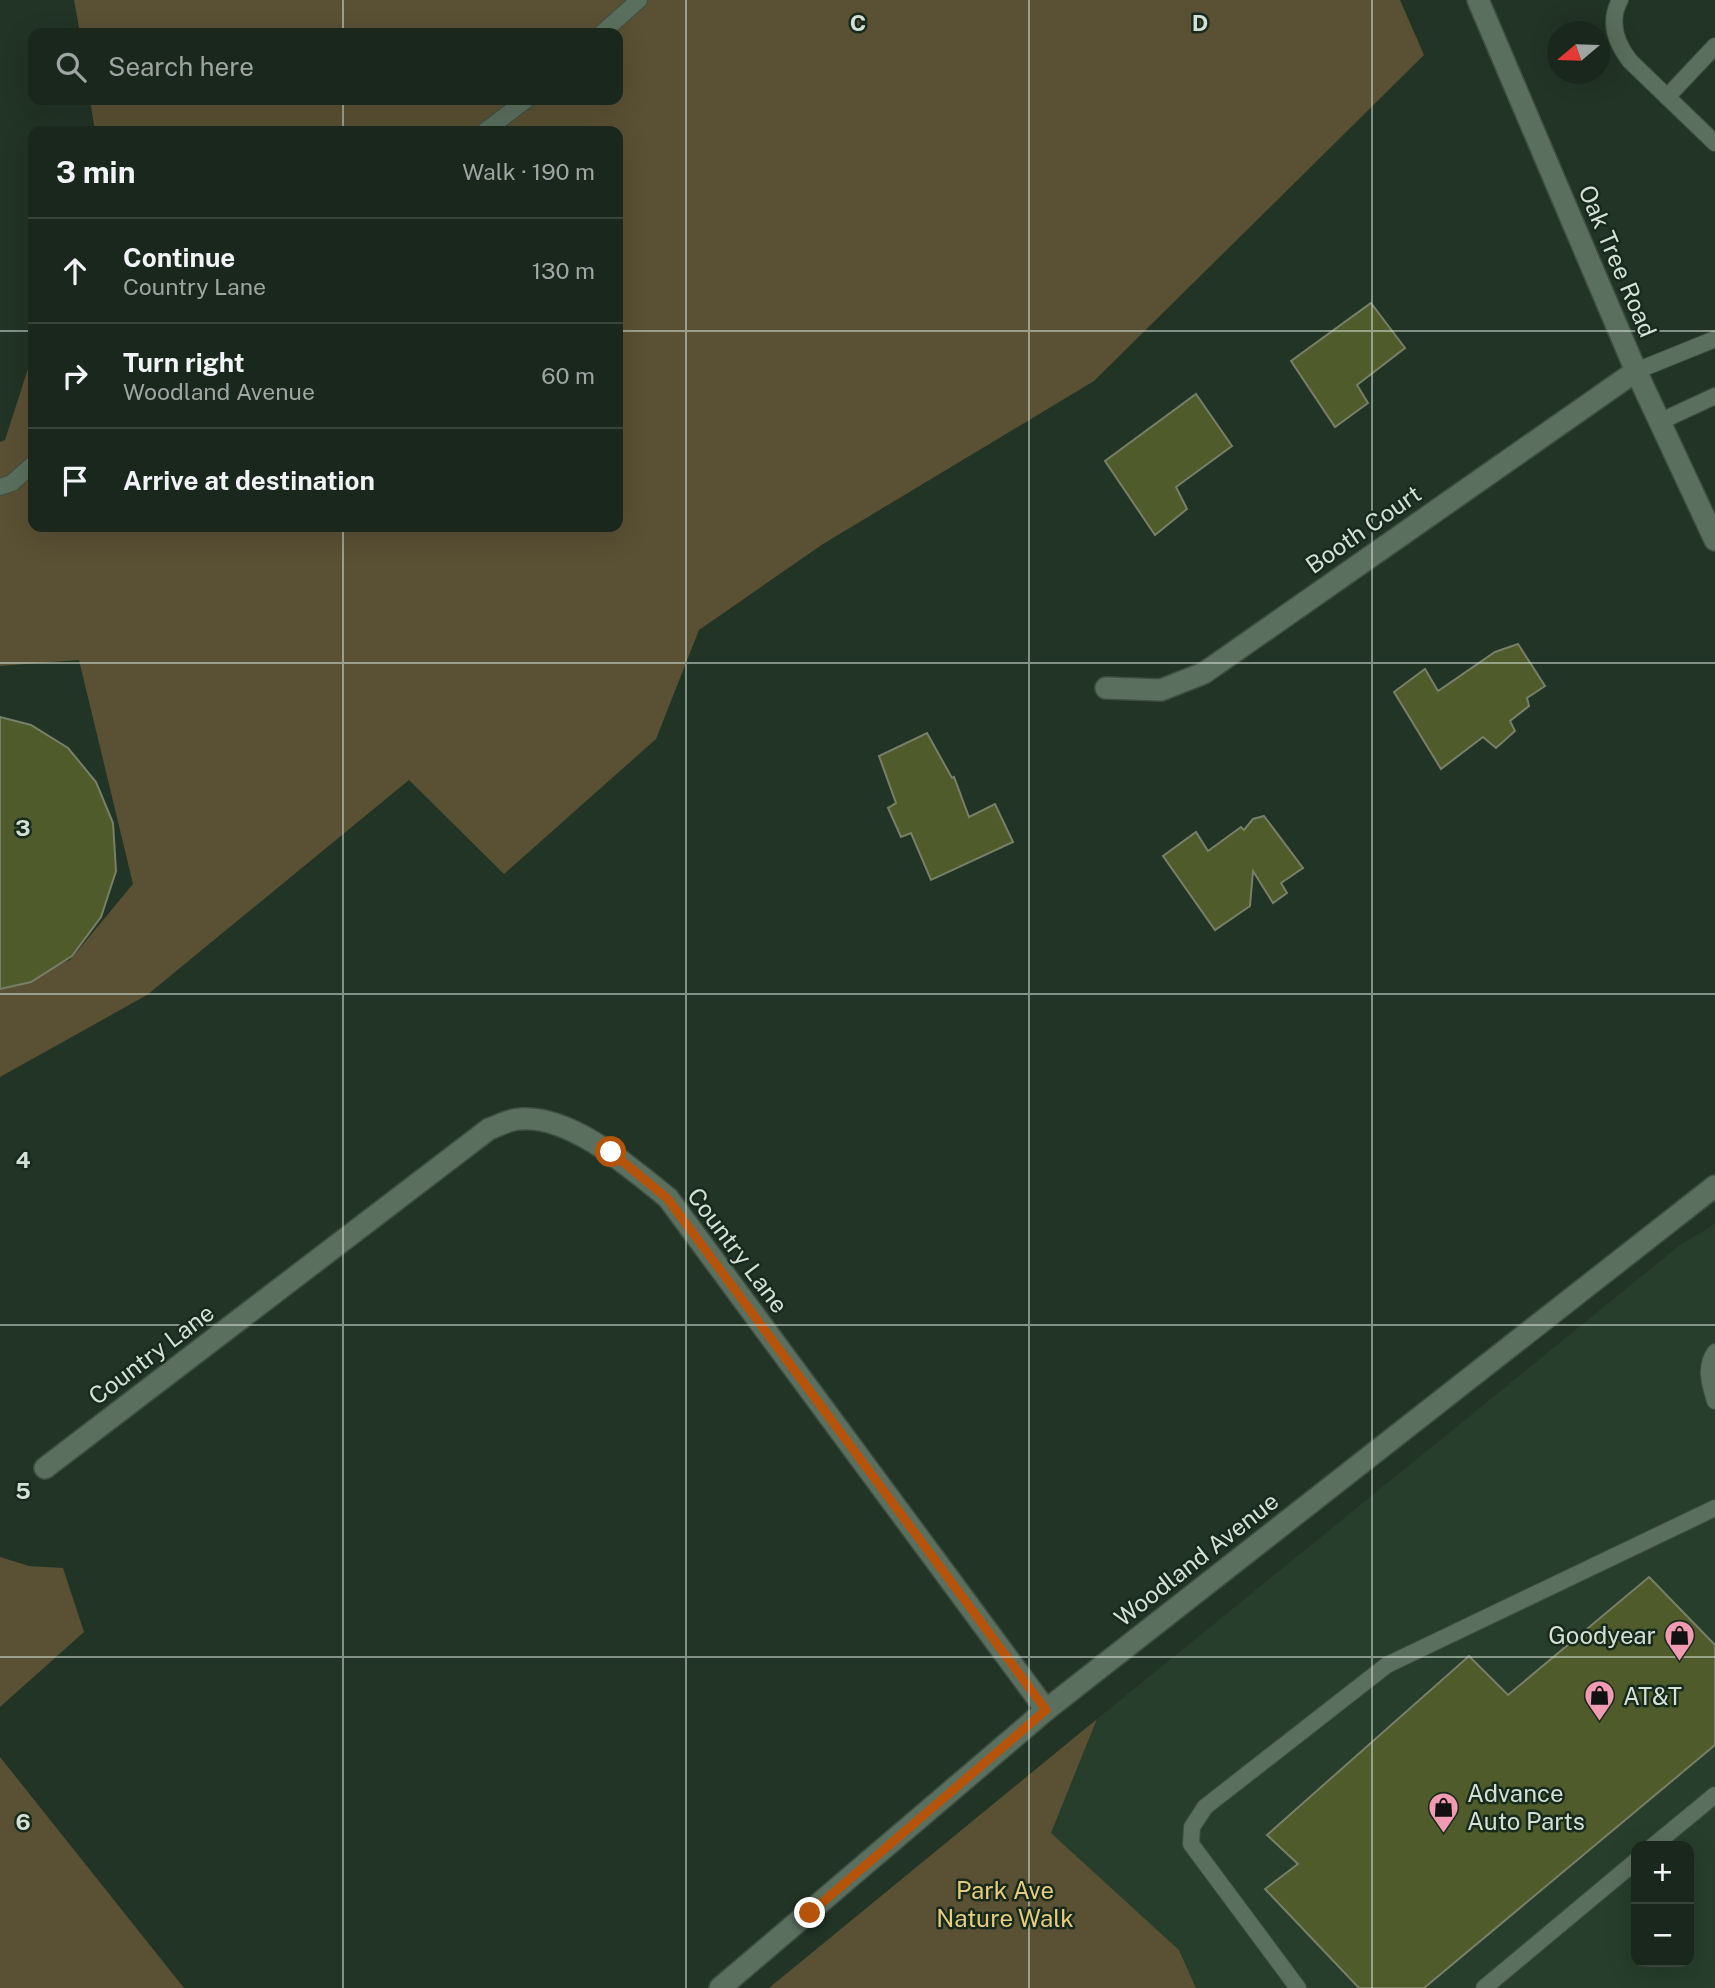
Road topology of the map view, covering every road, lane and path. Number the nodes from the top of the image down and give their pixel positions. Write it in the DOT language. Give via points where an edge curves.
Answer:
graph roads {
  1 [pos="639,0"];
  2 [pos="1478,0"];
  3 [pos="1620,0"];
  4 [pos="608,28"];
  5 [pos="1715,46"];
  6 [pos="1667,97"];
  7 [pos="519,105"];
  8 [pos="492,126"];
  9 [pos="1715,143"];
  10 [pos="1715,339"];
  11 [pos="1636,371"];
  12 [pos="1715,396"];
  13 [pos="1659,422"];
  14 [pos="28,469"];
  15 [pos="0,487"];
  16 [pos="1715,540"];
  17 [pos="1106,688"];
  18 [pos="1715,1186"];
  19 [pos="1715,1352"];
  20 [pos="1715,1401"];
  21 [pos="45,1468"];
  22 [pos="1715,1508"];
  23 [pos="1046,1710"];
  24 [pos="1715,1795"];
  25 [pos="1659,1841"];
  26 [pos="1631,1865"];
  27 [pos="720,1988"];
  28 [pos="1298,1988"];
  29 [pos="1484,1988"];
  1 -- 4 [label="lane"];
  2 -- 11 [label="street, Oak Tree Road"];
  3 -- 6 [label="lane" via="1613,28 1618,46"];
  5 -- 6 [label="lane"];
  6 -- 9 [label="lane"];
  7 -- 8 [label="lane"];
  10 -- 11 [label="lane"];
  11 -- 13 [label="street, Oak Tree Road"];
  11 -- 17 [label="street, Booth Court" via="1204,673 1161,690"];
  12 -- 13 [label="lane"];
  13 -- 16 [label="street, Oak Tree Road"];
  14 -- 15 [label="lane"];
  18 -- 23 [label="street, Woodland Avenue"];
  19 -- 20 [label="lane" via="1708,1378"];
  21 -- 23 [label="street, Country Lane" via="489,1129 520,1119 553,1124 611,1152 667,1198"];
  22 -- 28 [label="lane" via="1387,1665 1205,1807 1192,1827 1191,1844"];
  23 -- 27 [label="street, Woodland Avenue"];
  24 -- 25 [label="lane"];
  26 -- 29 [label="lane"];
}
